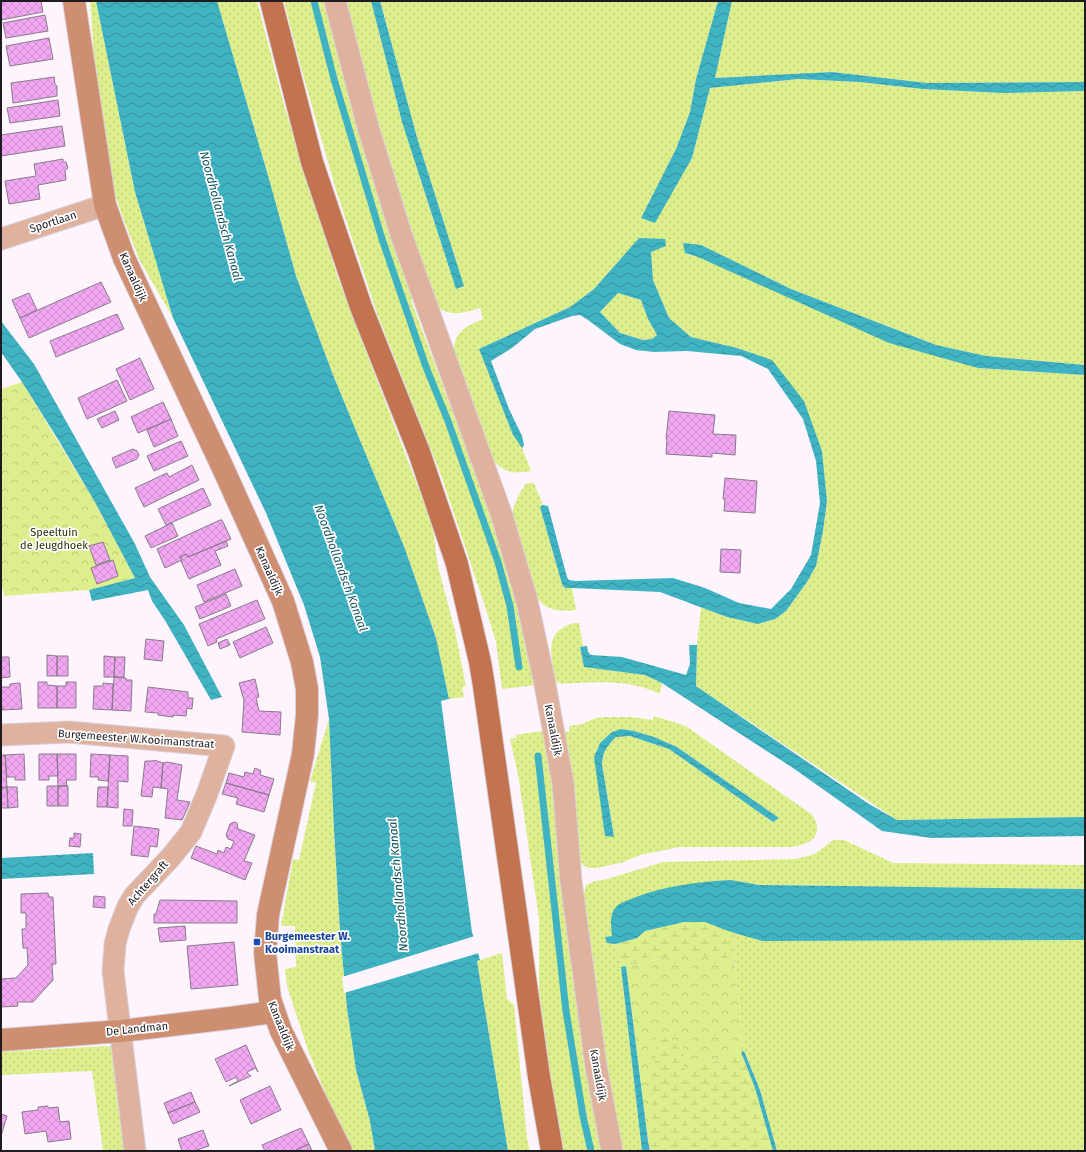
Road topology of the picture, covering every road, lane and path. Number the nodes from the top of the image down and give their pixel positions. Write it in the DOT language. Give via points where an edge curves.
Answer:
graph roads {
  1 [pos="74,1"];
  2 [pos="271,1"];
  3 [pos="335,1"];
  4 [pos="105,205"];
  5 [pos="1,239"];
  6 [pos="1,735"];
  7 [pos="224,746"];
  8 [pos="273,1012"];
  9 [pos="121,1031"];
  10 [pos="1,1040"];
  11 [pos="135,1151"];
  12 [pos="341,1151"];
  13 [pos="552,1151"];
  14 [pos="612,1151"];
  1 -- 4 [label="street, Kanaaldijk"];
  2 -- 13 [label="main road" via="312,162 361,307 419,452 457,564 484,686 538,1077"];
  3 -- 14 [label="street, Kanaaldijk" via="368,127 401,234 502,516 527,600 563,783 571,881 596,1066"];
  4 -- 5 [label="street, Sportlaan"];
  4 -- 8 [label="street, Kanaaldijk" via="124,258 282,601 302,662 307,689 303,754 265,937 267,982"];
  6 -- 7 [label="street, Burgemeester W.Kooimanstraat" via="69,732"];
  7 -- 9 [label="street, Achtergraft" via="191,832 135,895 123,916 113,958"];
  8 -- 9 [label="street, De Landman"];
  8 -- 12 [label="street, Kanaaldijk"];
  9 -- 10 [label="street, De Landman"];
  9 -- 11 [label="street, Achtergraft"];
}
